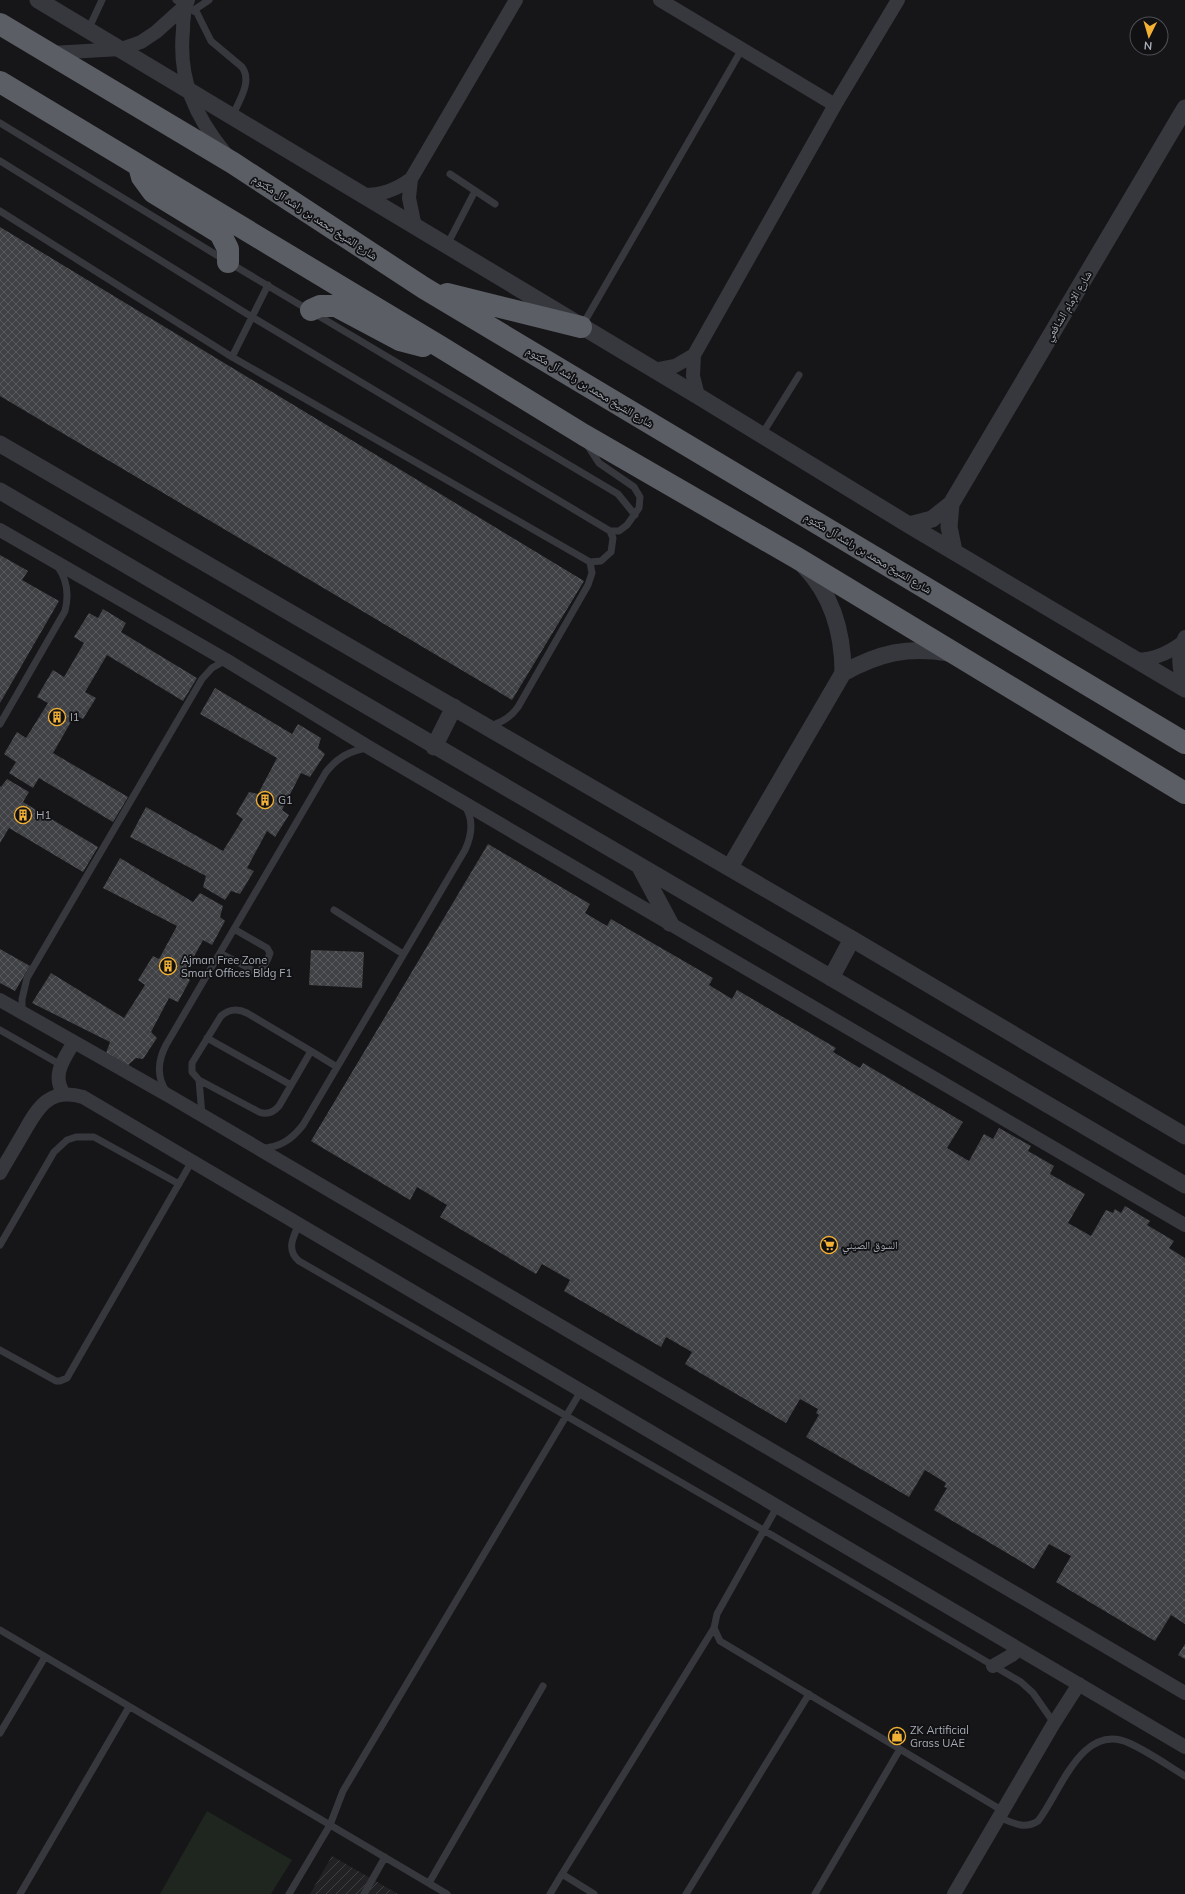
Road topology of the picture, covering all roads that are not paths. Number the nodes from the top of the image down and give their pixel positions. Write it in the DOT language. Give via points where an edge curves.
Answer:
graph roads {
  1 [pos="38,0"];
  2 [pos="102,0"];
  3 [pos="209,0"];
  4 [pos="516,0"];
  5 [pos="660,0"];
  6 [pos="898,0"];
  7 [pos="186,4"];
  8 [pos="0,24"];
  9 [pos="88,30"];
  10 [pos="121,49"];
  11 [pos="742,49"];
  12 [pos="48,53"];
  13 [pos="0,82"];
  14 [pos="187,89"];
  15 [pos="835,105"];
  16 [pos="1185,108"];
  17 [pos="232,117"];
  18 [pos="0,124"];
  19 [pos="0,162"];
  20 [pos="233,163"];
  21 [pos="139,165"];
  22 [pos="450,174"];
  23 [pos="411,179"];
  24 [pos="475,191"];
  25 [pos="363,195"];
  26 [pos="495,204"];
  27 [pos="0,211"];
  28 [pos="415,227"];
  29 [pos="447,245"];
  30 [pos="228,262"];
  31 [pos="268,285"];
  32 [pos="424,288"];
  33 [pos="311,310"];
  34 [pos="252,317"];
  35 [pos="581,327"];
  36 [pos="439,346"];
  37 [pos="694,355"];
  38 [pos="232,356"];
  39 [pos="654,370"];
  40 [pos="799,375"];
  41 [pos="698,396"];
  42 [pos="584,435"];
  43 [pos="761,436"];
  44 [pos="0,444"];
  45 [pos="0,491"];
  46 [pos="951,504"];
  47 [pos="635,515"];
  48 [pos="909,526"];
  49 [pos="0,530"];
  50 [pos="610,531"];
  51 [pos="954,551"];
  52 [pos="797,558"];
  53 [pos="590,562"];
  54 [pos="56,563"];
  55 [pos="1183,640"];
  56 [pos="955,654"];
  57 [pos="226,660"];
  58 [pos="1136,660"];
  59 [pos="843,673"];
  60 [pos="1185,688"];
  61 [pos="454,707"];
  62 [pos="0,724"];
  63 [pos="488,727"];
  64 [pos="1185,743"];
  65 [pos="434,747"];
  66 [pos="370,748"];
  67 [pos="1185,793"];
  68 [pos="462,800"];
  69 [pos="640,867"];
  70 [pos="730,867"];
  71 [pos="334,910"];
  72 [pos="670,923"];
  73 [pos="234,929"];
  74 [pos="852,939"];
  75 [pos="220,953"];
  76 [pos="403,954"];
  77 [pos="831,978"];
  78 [pos="0,1000"];
  79 [pos="22,1013"];
  80 [pos="0,1030"];
  81 [pos="207,1038"];
  82 [pos="74,1042"];
  83 [pos="311,1051"];
  84 [pos="60,1065"];
  85 [pos="337,1067"];
  86 [pos="198,1080"];
  87 [pos="291,1085"];
  88 [pos="64,1094"];
  89 [pos="171,1097"];
  90 [pos="202,1115"];
  91 [pos="1185,1136"];
  92 [pos="258,1148"];
  93 [pos="192,1161"];
  94 [pos="0,1173"];
  95 [pos="179,1184"];
  96 [pos="1185,1185"];
  97 [pos="299,1224"];
  98 [pos="1185,1225"];
  99 [pos="0,1245"];
  100 [pos="0,1350"];
  101 [pos="581,1391"];
  102 [pos="566,1416"];
  103 [pos="777,1507"];
  104 [pos="765,1531"];
  105 [pos="714,1628"];
  106 [pos="0,1630"];
  107 [pos="1019,1649"];
  108 [pos="45,1657"];
  109 [pos="993,1666"];
  110 [pos="1079,1684"];
  111 [pos="543,1686"];
  112 [pos="1185,1693"];
  113 [pos="809,1694"];
  114 [pos="129,1707"];
  115 [pos="1054,1723"];
  116 [pos="0,1733"];
  117 [pos="1185,1746"];
  118 [pos="900,1749"];
  119 [pos="1185,1776"];
  120 [pos="1001,1814"];
  121 [pos="330,1825"];
  122 [pos="385,1857"];
  123 [pos="562,1874"];
  124 [pos="429,1883"];
  125 [pos="20,1894"];
  126 [pos="289,1894"];
  127 [pos="364,1894"];
  128 [pos="447,1894"];
  129 [pos="550,1894"];
  130 [pos="594,1894"];
  131 [pos="686,1894"];
  132 [pos="815,1894"];
  133 [pos="954,1894"];
  1 -- 9 [label="street"];
  2 -- 9 [label="lane"];
  3 -- 7 [label="lane"];
  4 -- 23 [label="street"];
  5 -- 11 [label="street"];
  6 -- 15 [label="street"];
  7 -- 10 [label="street" via="156,32 141,42"];
  7 -- 14 [label="street" via="182,51"];
  7 -- 17 [label="lane" via="200,17 211,41 242,66 247,75 246,85"];
  8 -- 12 [label="highway, شارع الشيخ محمد بن راشد آل مكتوم"];
  9 -- 10 [label="street"];
  10 -- 12 [label="street"];
  10 -- 14 [label="street"];
  11 -- 15 [label="street"];
  11 -- 35 [label="lane"];
  12 -- 20 [label="highway, شارع الشيخ محمد بن راشد آل مكتوم"];
  13 -- 21 [label="highway"];
  14 -- 17 [label="street"];
  14 -- 20 [label="street" via="210,134"];
  15 -- 37 [label="street"];
  16 -- 46 [label="street, شارع الإمام الشافعي"];
  17 -- 25 [label="street"];
  18 -- 30 [label="lane"];
  19 -- 34 [label="lane"];
  20 -- 32 [label="highway, شارع الشيخ محمد بن راشد آل مكتوم"];
  21 -- 30 [label="highway" via="142,177 154,192 220,233 228,249"];
  21 -- 36 [label="highway"];
  22 -- 24 [label="lane"];
  23 -- 25 [label="street" via="384,194"];
  23 -- 28 [label="street" via="409,198"];
  24 -- 26 [label="lane"];
  24 -- 29 [label="lane"];
  25 -- 28 [label="street"];
  27 -- 38 [label="lane"];
  28 -- 29 [label="street"];
  29 -- 35 [label="street"];
  30 -- 31 [label="lane"];
  31 -- 33 [label="lane"];
  31 -- 34 [label="lane"];
  32 -- 35 [label="highway"];
  32 -- 64 [label="highway, شارع الشيخ محمد بن راشد آل مكتوم"];
  33 -- 36 [label="highway" via="320,306 336,306 409,344"];
  33 -- 47 [label="lane" via="618,494"];
  34 -- 38 [label="lane"];
  34 -- 50 [label="lane"];
  35 -- 39 [label="street"];
  36 -- 42 [label="highway"];
  37 -- 39 [label="street" via="675,366"];
  37 -- 41 [label="street" via="693,376"];
  38 -- 53 [label="lane"];
  39 -- 41 [label="street"];
  40 -- 43 [label="lane"];
  41 -- 43 [label="street"];
  42 -- 47 [label="lane" via="590,450 600,463 638,491 640,503"];
  42 -- 52 [label="highway"];
  43 -- 48 [label="street"];
  44 -- 61 [label="street"];
  45 -- 65 [label="street"];
  46 -- 48 [label="street, شارع الإمام الشافعي" via="932,518"];
  46 -- 51 [label="street, شارع الإمام الشافعي" via="949,527"];
  47 -- 50 [label="lane" via="624,528"];
  48 -- 51 [label="street"];
  49 -- 54 [label="street"];
  50 -- 53 [label="lane" via="613,538 611,552 601,561"];
  51 -- 58 [label="street"];
  52 -- 56 [label="highway"];
  52 -- 59 [label="street" via="820,585 833,611 840,631"];
  53 -- 63 [label="lane" via="592,573 588,585 518,706 505,720"];
  54 -- 57 [label="street"];
  54 -- 62 [label="lane" via="66,581 68,601 65,611"];
  55 -- 58 [label="street" via="1161,656"];
  55 -- 60 [label="street" via="1179,666"];
  56 -- 59 [label="street" via="932,650 893,652 864,662"];
  56 -- 67 [label="highway"];
  57 -- 66 [label="street"];
  57 -- 79 [label="lane" via="212,668 202,679 31,972 23,992"];
  58 -- 60 [label="street"];
  59 -- 70 [label="street"];
  61 -- 63 [label="street"];
  61 -- 65 [label="street"];
  63 -- 70 [label="street"];
  65 -- 69 [label="street"];
  66 -- 68 [label="street"];
  66 -- 73 [label="lane" via="349,752 332,764"];
  68 -- 72 [label="street"];
  68 -- 76 [label="lane" via="470,816 469,842"];
  69 -- 72 [label="street"];
  69 -- 77 [label="street"];
  70 -- 74 [label="street"];
  71 -- 76 [label="lane"];
  72 -- 98 [label="street"];
  73 -- 75 [label="lane"];
  73 -- 75 [label="lane" via="267,948 270,953 262,969 256,972"];
  74 -- 77 [label="street"];
  74 -- 91 [label="street"];
  75 -- 89 [label="lane" via="162,1053 159,1067 161,1081"];
  76 -- 85 [label="lane"];
  77 -- 96 [label="street"];
  78 -- 79 [label="street"];
  79 -- 82 [label="street"];
  80 -- 84 [label="lane"];
  81 -- 83 [label="lane" via="221,1016 236,1010 247,1013"];
  81 -- 86 [label="lane" via="192,1063 192,1072"];
  81 -- 87 [label="lane"];
  82 -- 84 [label="street"];
  82 -- 89 [label="street"];
  83 -- 85 [label="lane"];
  83 -- 87 [label="lane"];
  84 -- 88 [label="street" via="58,1084"];
  85 -- 92 [label="lane" via="297,1134 279,1145"];
  86 -- 87 [label="lane" via="263,1114 276,1110"];
  86 -- 90 [label="lane"];
  88 -- 93 [label="street" via="90,1101"];
  88 -- 94 [label="street" via="51,1098 38,1108"];
  89 -- 90 [label="street"];
  90 -- 92 [label="street"];
  92 -- 112 [label="street"];
  93 -- 95 [label="lane"];
  93 -- 97 [label="street"];
  95 -- 99 [label="lane" via="94,1138 76,1137 67,1140 54,1152"];
  95 -- 100 [label="lane" via="67,1378 56,1381"];
  97 -- 101 [label="street"];
  97 -- 102 [label="lane" via="291,1243 292,1253 299,1261"];
  101 -- 102 [label="lane"];
  101 -- 103 [label="street"];
  102 -- 104 [label="lane"];
  102 -- 121 [label="lane" via="343,1791"];
  103 -- 104 [label="lane"];
  103 -- 107 [label="street"];
  104 -- 105 [label="lane" via="717,1614"];
  104 -- 109 [label="lane"];
  105 -- 113 [label="lane" via="716,1635 726,1645"];
  105 -- 123 [label="lane"];
  106 -- 108 [label="lane"];
  107 -- 109 [label="street"];
  107 -- 110 [label="street"];
  108 -- 114 [label="lane"];
  108 -- 116 [label="lane"];
  109 -- 115 [label="lane" via="1028,1687"];
  110 -- 115 [label="street"];
  110 -- 117 [label="street"];
  111 -- 124 [label="lane"];
  113 -- 118 [label="lane"];
  113 -- 131 [label="lane"];
  114 -- 121 [label="lane"];
  114 -- 125 [label="lane"];
  115 -- 120 [label="street"];
  118 -- 120 [label="lane"];
  118 -- 132 [label="lane"];
  119 -- 120 [label="lane" via="1129,1743 1105,1740 1090,1745 1079,1756 1038,1821 1022,1826"];
  120 -- 133 [label="street"];
  121 -- 122 [label="lane"];
  121 -- 126 [label="lane"];
  122 -- 124 [label="lane"];
  122 -- 127 [label="lane"];
  123 -- 129 [label="lane"];
  123 -- 130 [label="lane"];
  124 -- 128 [label="lane"];
}
